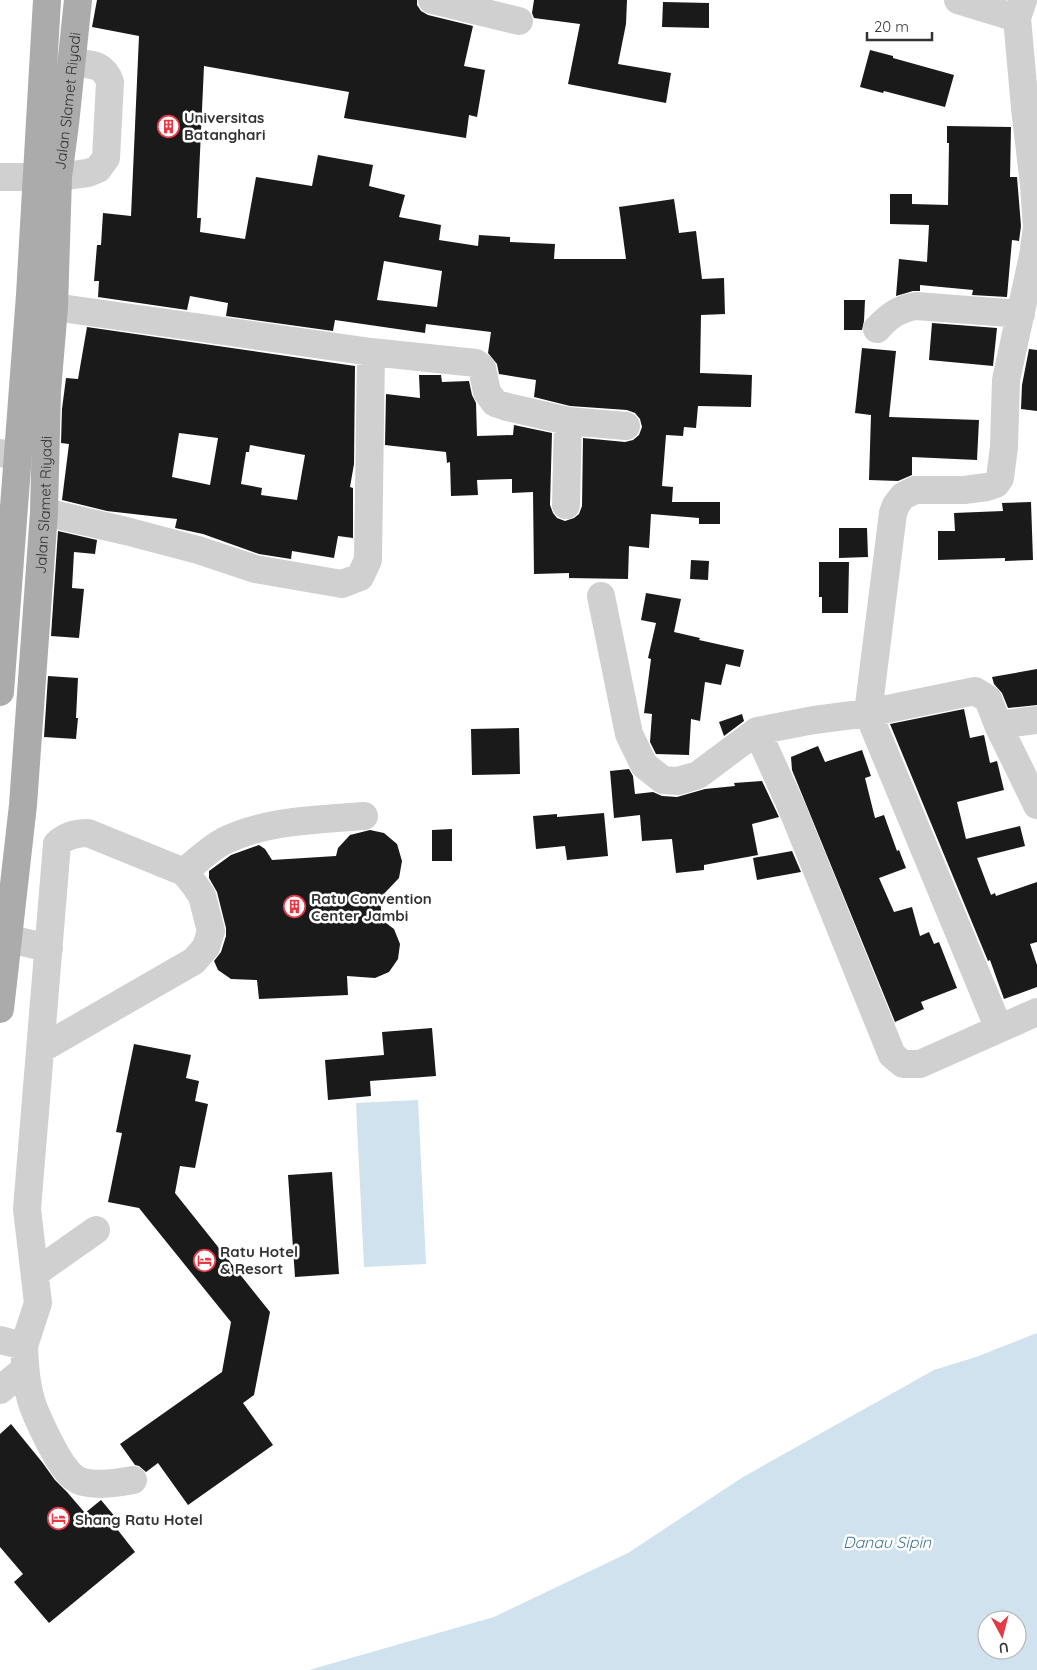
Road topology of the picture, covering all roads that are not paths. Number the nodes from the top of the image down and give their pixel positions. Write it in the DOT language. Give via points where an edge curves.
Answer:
graph roads {
  1 [pos="47,0"];
  2 [pos="78,0"];
  3 [pos="432,0"];
  4 [pos="958,0"];
  5 [pos="1020,9"];
  6 [pos="519,21"];
  7 [pos="71,62"];
  8 [pos="0,177"];
  9 [pos="47,177"];
  10 [pos="54,307"];
  11 [pos="1021,314"];
  12 [pos="877,329"];
  13 [pos="371,352"];
  14 [pos="568,421"];
  15 [pos="626,426"];
  16 [pos="8,455"];
  17 [pos="566,504"];
  18 [pos="44,512"];
  19 [pos="601,596"];
  20 [pos="0,692"];
  21 [pos="868,713"];
  22 [pos="1037,720"];
  23 [pos="998,725"];
  24 [pos="757,731"];
  25 [pos="1037,805"];
  26 [pos="12,806"];
  27 [pos="364,816"];
  28 [pos="184,872"];
  29 [pos="4,939"];
  30 [pos="49,948"];
  31 [pos="0,1009"];
  32 [pos="1037,1012"];
  33 [pos="999,1029"];
  34 [pos="41,1049"];
  35 [pos="96,1230"];
  36 [pos="35,1273"];
  37 [pos="16,1352"];
  38 [pos="0,1390"];
  39 [pos="133,1480"];
  1 -- 9 [label="main road, Jalan Slamet Riyadi"];
  2 -- 7 [label="main road, Jalan Slamet Riyadi"];
  3 -- 6 [label="street"];
  4 -- 5 [label="street"];
  5 -- 11 [label="street" via="1025,108 1037,227"];
  7 -- 9 [label="main road, Jalan Slamet Riyadi"];
  7 -- 9 [label="street" via="99,66 107,73 110,82 106,158 98,169 88,173"];
  8 -- 9 [label="street"];
  9 -- 10 [label="main road, Jalan Slamet Riyadi"];
  9 -- 16 [label="main road, Jalan Slamet Riyadi"];
  10 -- 13 [label="street"];
  10 -- 18 [label="main road, Jalan Slamet Riyadi" via="47,391"];
  11 -- 12 [label="street" via="916,306 890,315"];
  11 -- 21 [label="street" via="1006,380 1000,478 996,484 987,487 915,490 903,496 896,505"];
  13 -- 14 [label="street" via="476,363 482,368 487,392 494,403"];
  13 -- 18 [label="street" via="368,560 360,577 342,584 255,569 153,538"];
  14 -- 15 [label="street"];
  14 -- 17 [label="street"];
  16 -- 20 [label="main road, Jalan Slamet Riyadi"];
  18 -- 26 [label="main road, Jalan Slamet Riyadi"];
  19 -- 24 [label="street" via="629,734 644,765 663,780 678,781 698,775"];
  21 -- 23 [label="street" via="974,691 988,699"];
  21 -- 24 [label="street"];
  21 -- 33 [label="street"];
  22 -- 23 [label="street"];
  23 -- 25 [label="street"];
  24 -- 33 [label="street" via="791,806 892,1055 903,1064 920,1064"];
  26 -- 29 [label="main road, Jalan Slamet Riyadi"];
  27 -- 28 [label="street" via="288,823 243,832 208,851"];
  28 -- 30 [label="street" via="88,833 63,838 57,844"];
  28 -- 34 [label="street" via="202,896 211,931 206,946 194,962"];
  29 -- 30 [label="street"];
  29 -- 31 [label="main road, Jalan Slamet Riyadi"];
  30 -- 34 [label="street"];
  32 -- 33 [label="street"];
  34 -- 36 [label="street" via="28,1209"];
  35 -- 36 [label="street"];
  36 -- 37 [label="street" via="38,1303"];
  37 -- 38 [label="street"];
  37 -- 39 [label="street" via="30,1397 54,1450 72,1476 83,1482"];
}
